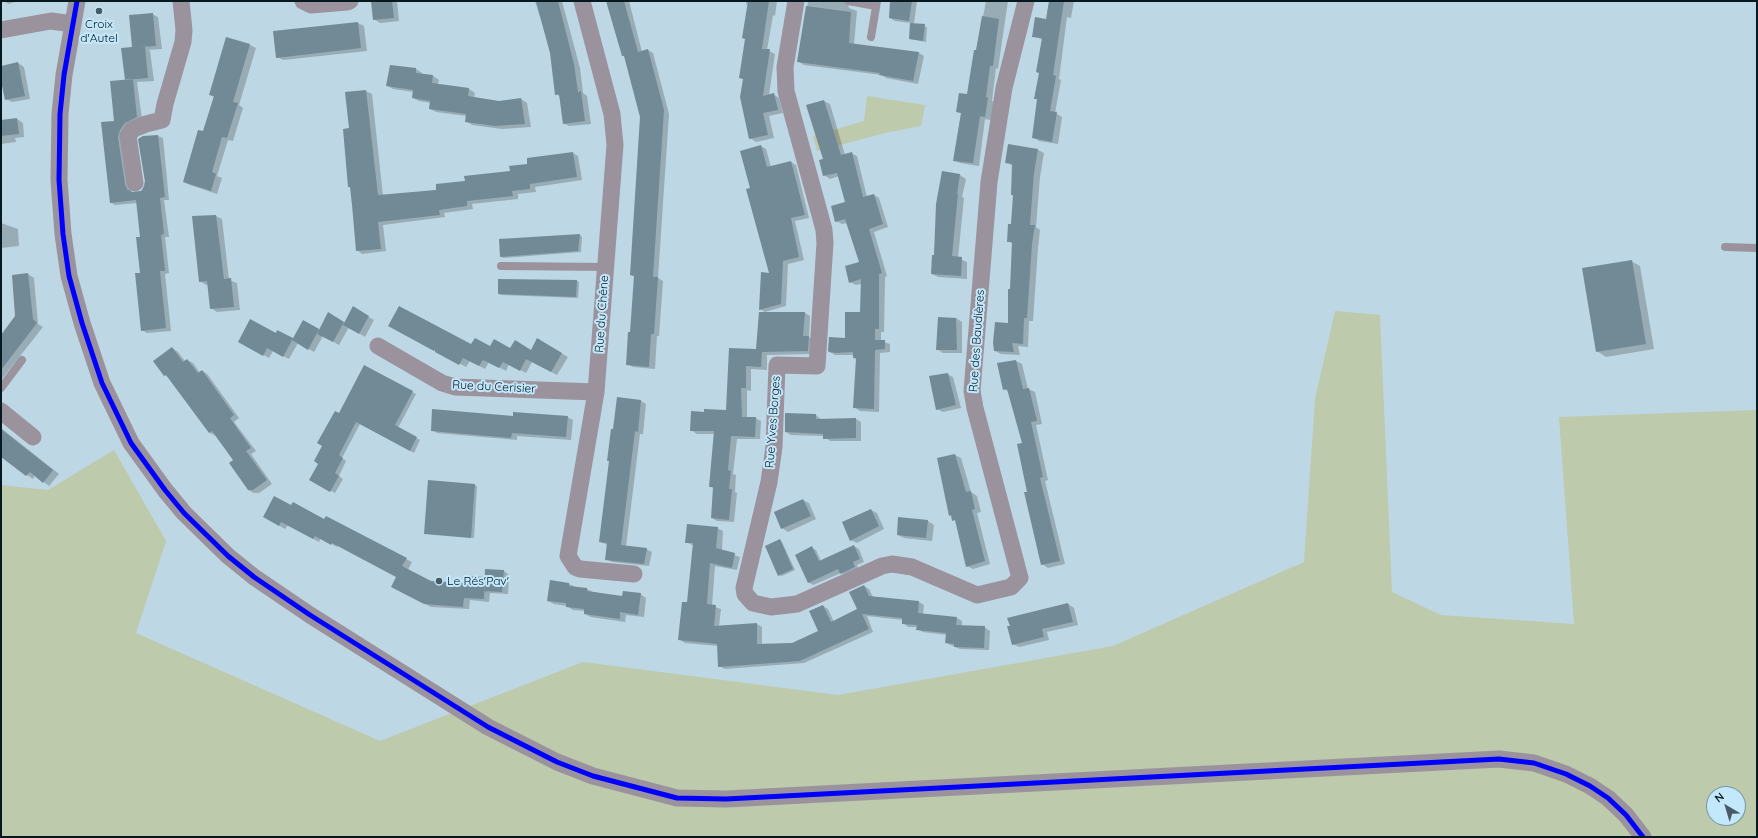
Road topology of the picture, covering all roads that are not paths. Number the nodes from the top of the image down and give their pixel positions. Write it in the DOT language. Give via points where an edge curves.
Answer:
graph roads {
  1 [pos="78,1"];
  2 [pos="181,1"];
  3 [pos="303,1"];
  4 [pos="350,1"];
  5 [pos="582,1"];
  6 [pos="796,1"];
  7 [pos="848,1"];
  8 [pos="1026,1"];
  9 [pos="877,3"];
  10 [pos="73,24"];
  11 [pos="1,30"];
  12 [pos="870,37"];
  13 [pos="135,183"];
  14 [pos="1725,247"];
  15 [pos="1757,248"];
  16 [pos="501,266"];
  17 [pos="606,267"];
  18 [pos="378,346"];
  19 [pos="22,360"];
  20 [pos="1,388"];
  21 [pos="596,392"];
  22 [pos="1,411"];
  23 [pos="33,437"];
  24 [pos="882,566"];
  25 [pos="634,574"];
  26 [pos="1643,837"];
  1 -- 10 [label="street"];
  2 -- 13 [label="street" via="183,42 164,104 162,120 133,130 128,136"];
  3 -- 4 [label="street" via="311,5"];
  5 -- 17 [label="street, Rue du Chêne" via="608,95 614,127 615,146"];
  6 -- 24 [label="street, Rue Yves Borges" via="785,76 786,91 824,230 817,366 777,364 774,447 745,580 745,594 753,603 760,605 771,607 797,604"];
  7 -- 9 [label="lane"];
  8 -- 24 [label="street, Rue des Baudières" via="1004,88 989,182 972,391 1020,578 1011,587 977,596 912,567 892,564"];
  9 -- 12 [label="lane"];
  10 -- 11 [label="street" via="51,21"];
  10 -- 26 [label="street" via="60,114 59,180 63,234 69,276 82,323 102,383 131,443 184,513 228,556 254,577 488,727 550,759 593,776 677,798 726,799 1499,759 1534,763 1590,786 1626,815"];
  14 -- 15 [label="lane"];
  16 -- 17 [label="lane"];
  17 -- 21 [label="street, Rue du Chêne"];
  18 -- 21 [label="street, Rue du Cerisier" via="442,383 456,387"];
  19 -- 20 [label="lane"];
  21 -- 25 [label="street, Rue du Chêne" via="568,556 574,567 580,569"];
  22 -- 23 [label="street"];
}
